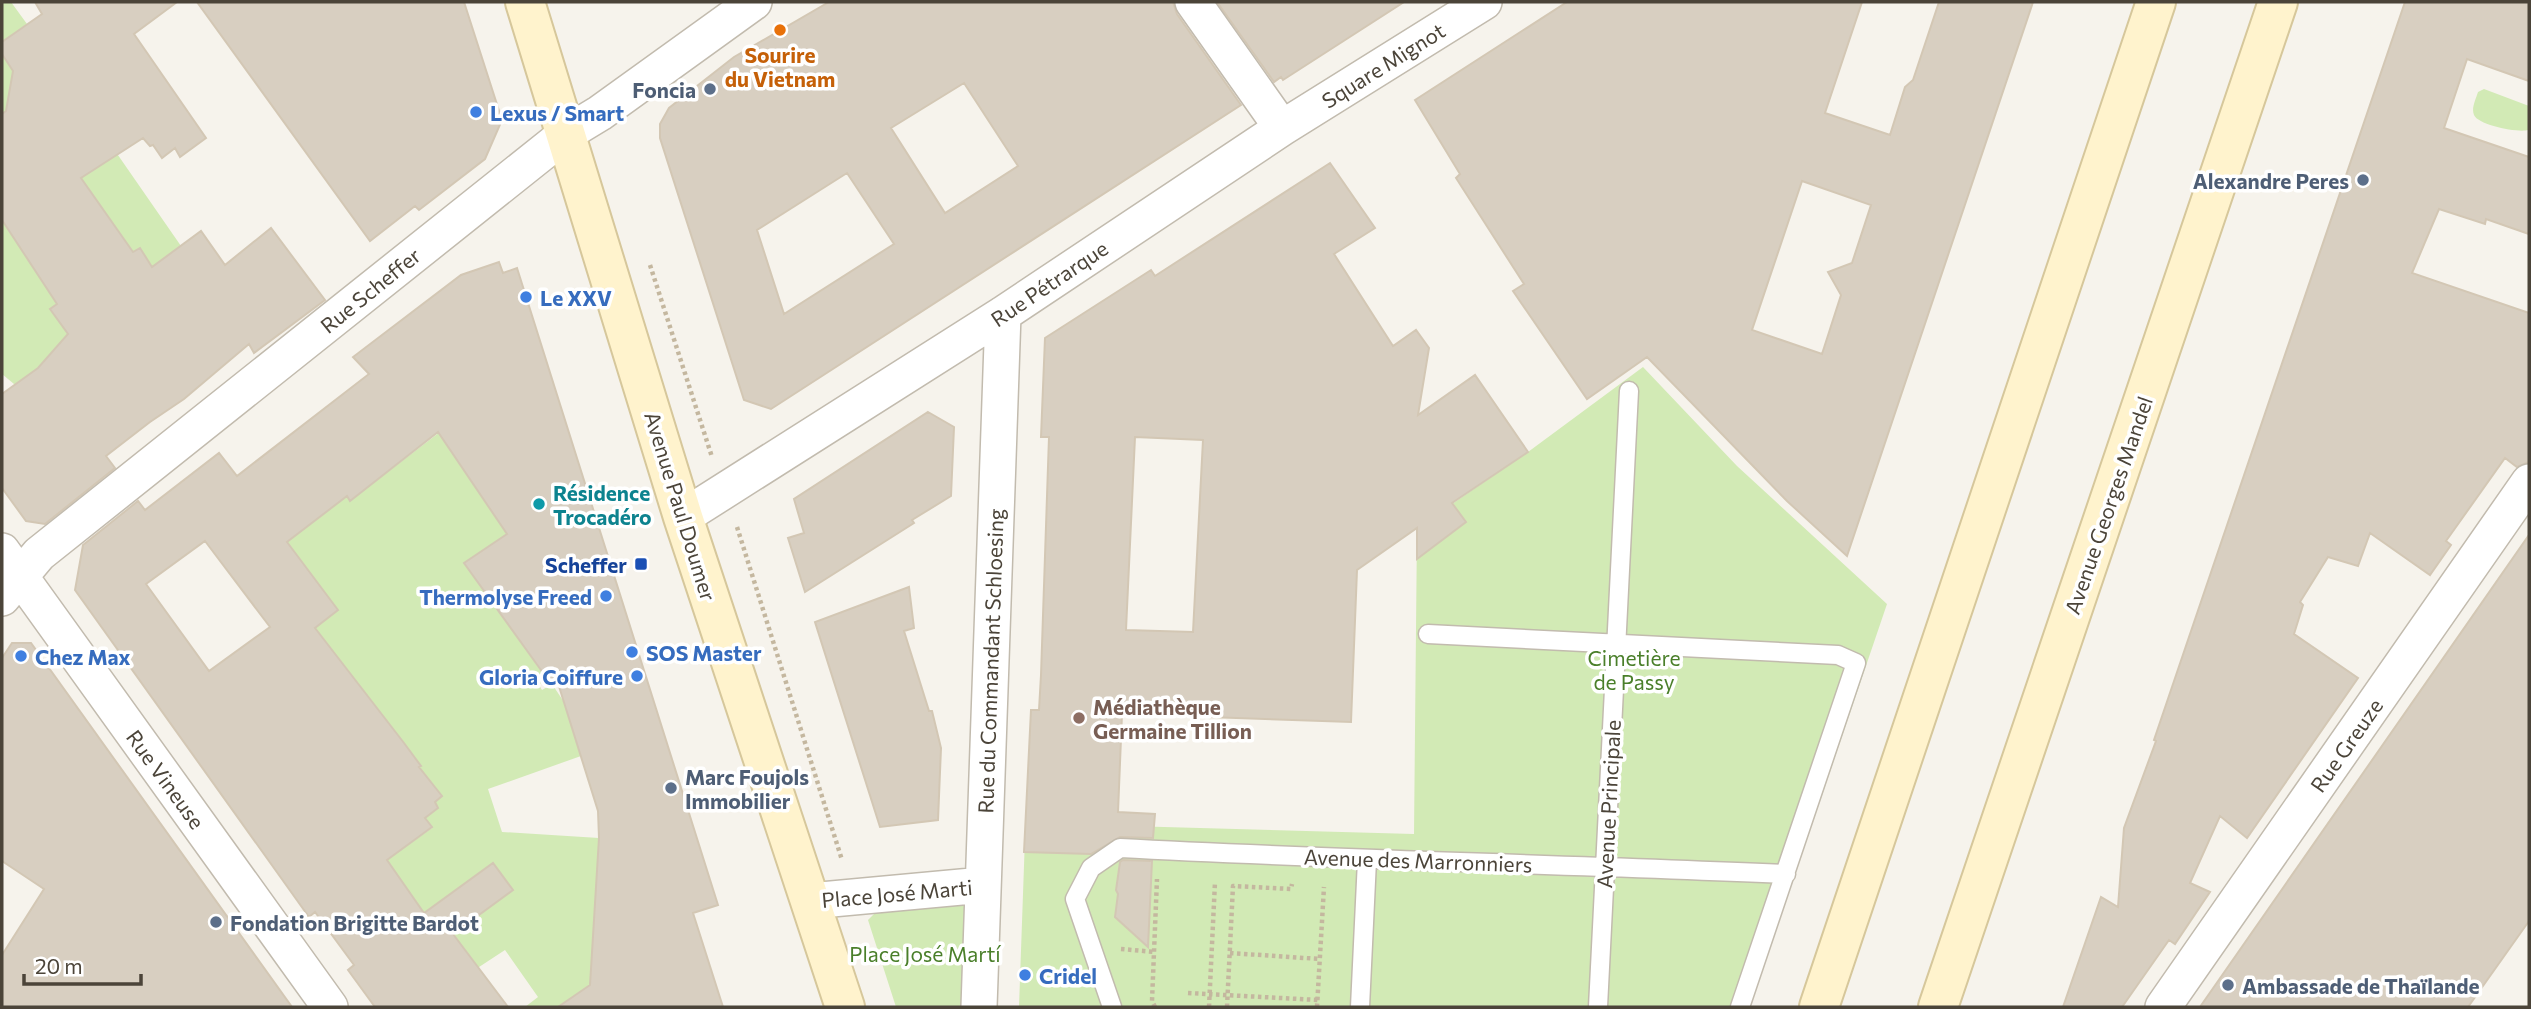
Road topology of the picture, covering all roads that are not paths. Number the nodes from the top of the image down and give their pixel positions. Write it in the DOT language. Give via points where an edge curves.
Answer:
graph roads {
  1 [pos="525,2"];
  2 [pos="754,2"];
  3 [pos="1194,2"];
  4 [pos="1484,2"];
  5 [pos="2156,2"];
  6 [pos="2278,2"];
  7 [pos="1282,128"];
  8 [pos="566,133"];
  9 [pos="1003,314"];
  10 [pos="1629,391"];
  11 [pos="2529,482"];
  12 [pos="683,517"];
  13 [pos="8,575"];
  14 [pos="1428,634"];
  15 [pos="1615,645"];
  16 [pos="1367,860"];
  17 [pos="1605,866"];
  18 [pos="1786,874"];
  19 [pos="983,885"];
  20 [pos="810,901"];
  21 [pos="330,1007"];
  22 [pos="845,1007"];
  23 [pos="979,1007"];
  24 [pos="1112,1007"];
  25 [pos="1360,1007"];
  26 [pos="1598,1007"];
  27 [pos="1740,1007"];
  28 [pos="1819,1007"];
  29 [pos="1938,1007"];
  30 [pos="2163,1007"];
  1 -- 8 [label="main road, Avenue Paul Doumer"];
  2 -- 8 [label="street, Rue Scheffer"];
  3 -- 7 [label="street"];
  4 -- 7 [label="street, Square Mignot"];
  5 -- 28 [label="main road"];
  6 -- 29 [label="main road, Avenue Georges Mandel"];
  7 -- 9 [label="street, Rue Pétrarque"];
  8 -- 12 [label="main road, Avenue Paul Doumer"];
  8 -- 13 [label="street, Rue Scheffer"];
  9 -- 12 [label="street, Rue Pétrarque"];
  9 -- 19 [label="street, Rue du Commandant Schloesing"];
  10 -- 15 [label="lane, Avenue Principale"];
  11 -- 30 [label="street, Rue Greuze"];
  12 -- 20 [label="main road, Avenue Paul Doumer"];
  13 -- 21 [label="street, Rue Vineuse"];
  14 -- 15 [label="lane"];
  15 -- 17 [label="lane, Avenue Principale"];
  15 -- 18 [label="lane" via="1839,655 1856,663"];
  16 -- 17 [label="lane, Avenue des Marronniers"];
  16 -- 24 [label="lane, Avenue des Marronniers" via="1120,848 1091,868 1075,899"];
  16 -- 25 [label="lane"];
  17 -- 18 [label="lane, Avenue des Marronniers"];
  17 -- 26 [label="lane, Avenue Principale"];
  18 -- 27 [label="lane"];
  19 -- 20 [label="street, Place José Marti"];
  19 -- 23 [label="street, Rue du Commandant Schloesing"];
  20 -- 22 [label="main road, Avenue Paul Doumer"];
}
